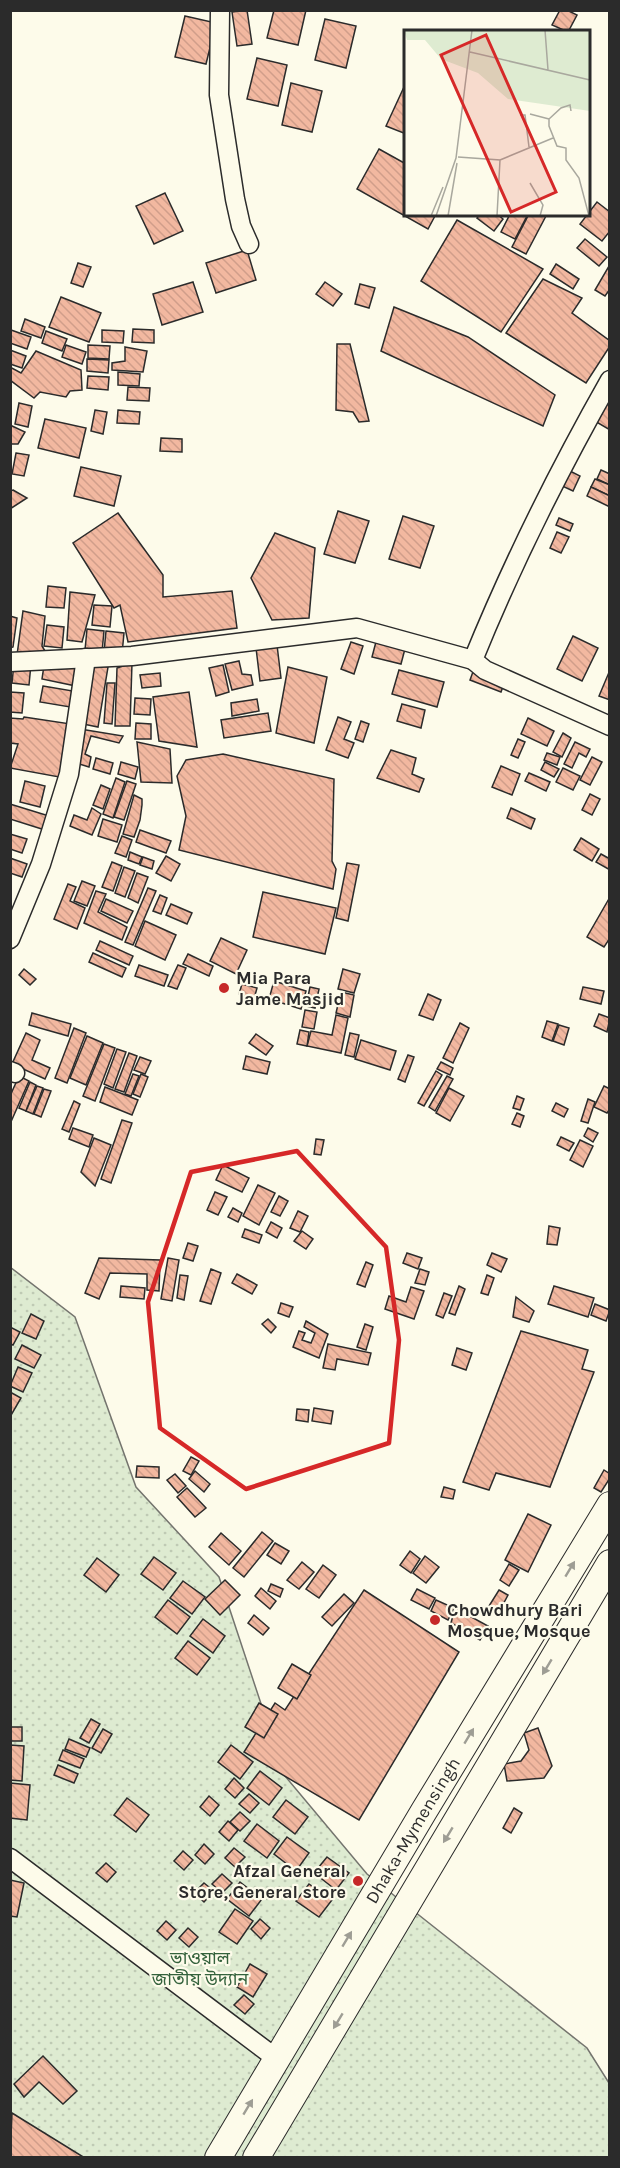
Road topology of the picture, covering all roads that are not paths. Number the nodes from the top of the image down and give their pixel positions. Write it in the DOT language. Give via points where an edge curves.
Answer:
graph roads {
  1 [pos="220,10"];
  2 [pos="249,244"];
  3 [pos="609,380"];
  4 [pos="86,658"];
  5 [pos="473,660"];
  6 [pos="10,662"];
  7 [pos="609,726"];
  8 [pos="10,939"];
  9 [pos="609,1505"];
  10 [pos="609,1563"];
  11 [pos="10,1858"];
  12 [pos="277,2059"];
  13 [pos="218,2157"];
  14 [pos="255,2157"];
  1 -- 2 [label="lane" via="219,95 235,199"];
  3 -- 5 [label="lane" via="572,447"];
  4 -- 5 [label="lane" via="132,656 357,628"];
  4 -- 6 [label="lane"];
  4 -- 8 [label="lane" via="69,774 41,864"];
  5 -- 7 [label="lane" via="485,670"];
  12 -- 9 [label="highway, Dhaka-Mymensingh, one-way"];
  10 -- 14 [label="highway, Dhaka-Mymensingh, one-way"];
  11 -- 12 [label="lane"];
  13 -- 12 [label="highway, Dhaka-Mymensingh, one-way"];
}
